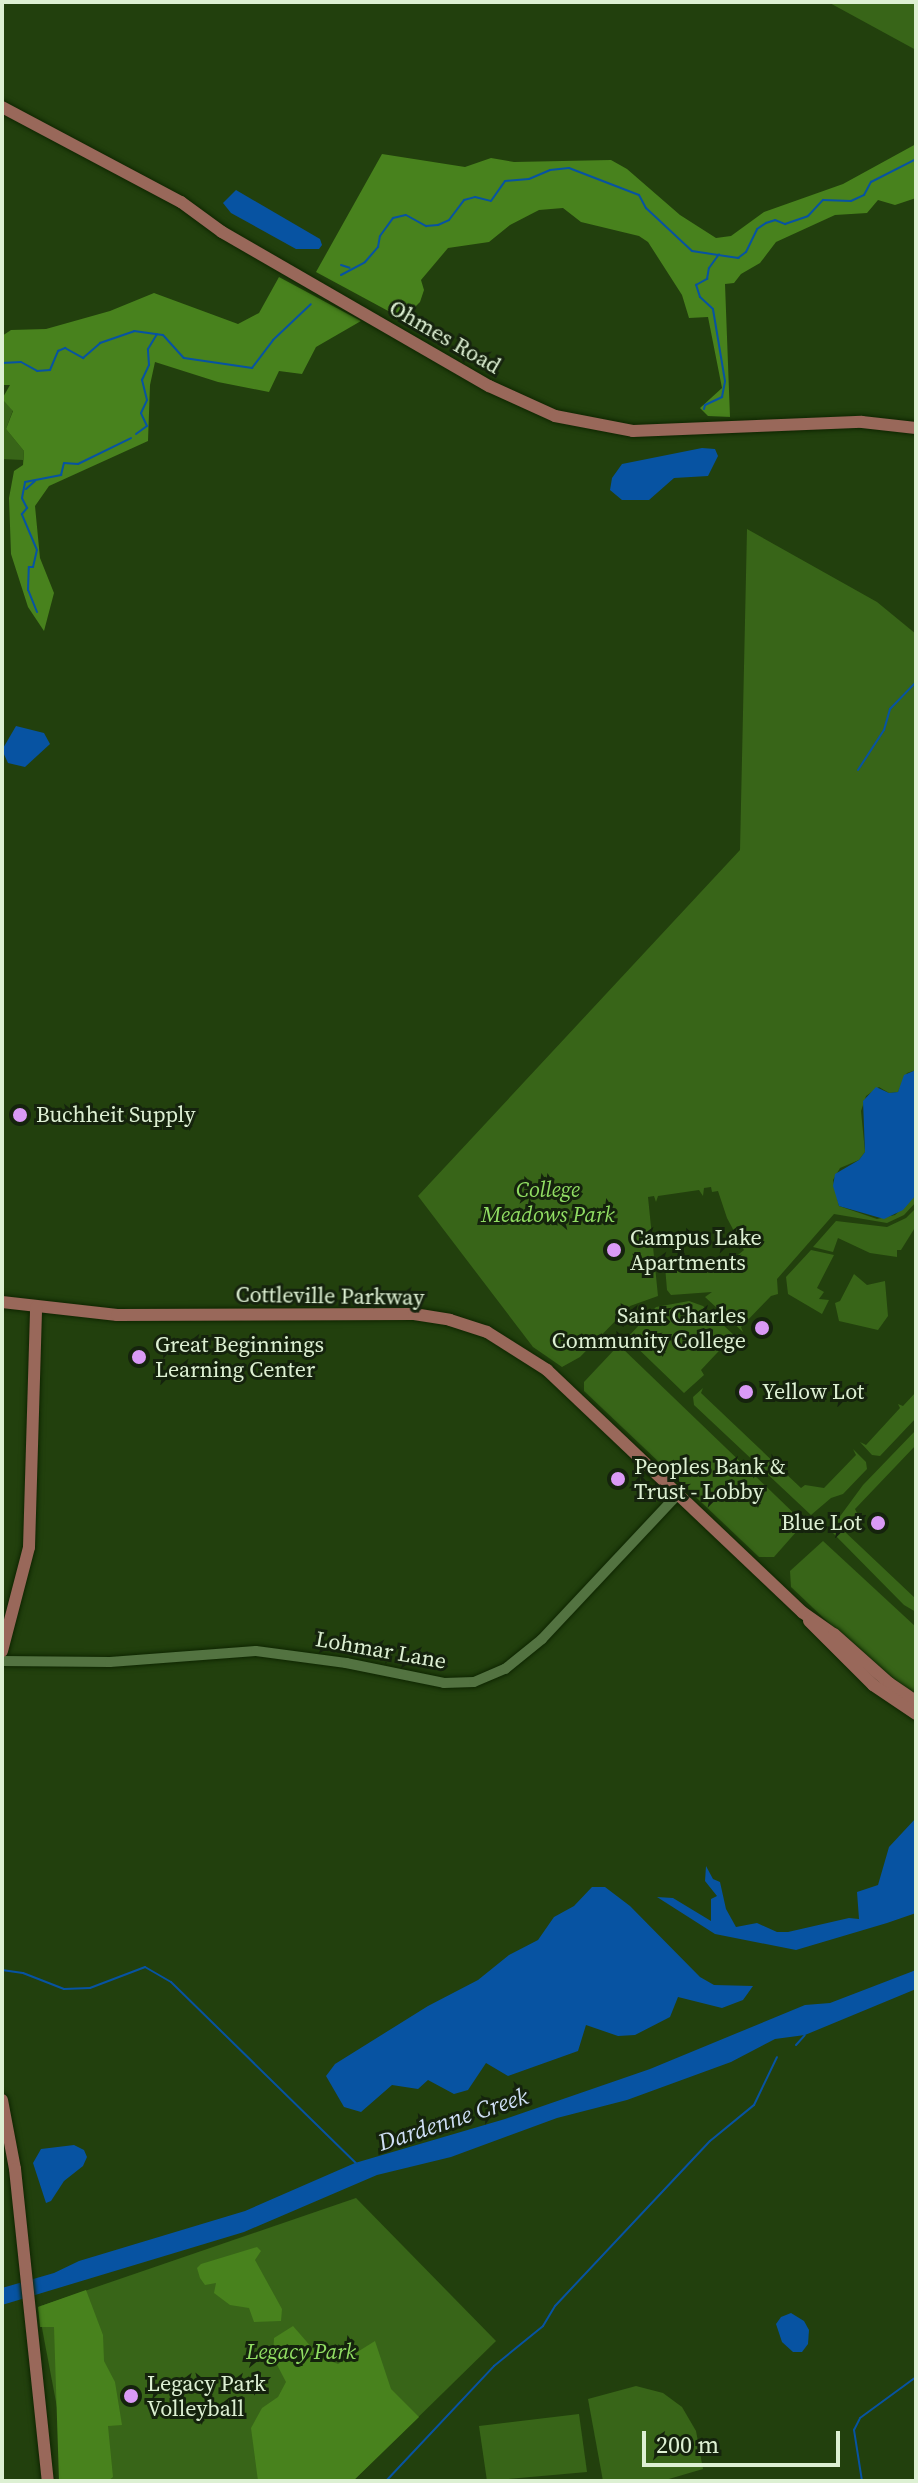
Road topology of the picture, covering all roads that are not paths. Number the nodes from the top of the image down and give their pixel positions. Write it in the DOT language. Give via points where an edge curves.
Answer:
graph roads {
  1 [pos="2,107"];
  2 [pos="916,428"];
  3 [pos="2,1302"];
  4 [pos="36,1307"];
  5 [pos="678,1494"];
  6 [pos="802,1612"];
  7 [pos="2,1651"];
  8 [pos="2,1661"];
  9 [pos="916,1701"];
  10 [pos="916,1714"];
  11 [pos="2,2100"];
  12 [pos="48,2481"];
  1 -- 2 [label="main road, Ohmes Road" via="181,202 222,232 489,386 555,416 633,431 862,422"];
  3 -- 4 [label="main road, Cottleville Parkway"];
  4 -- 5 [label="main road, Cottleville Parkway" via="117,1315 401,1314 463,1323 533,1359"];
  4 -- 7 [label="main road" via="29,1547"];
  5 -- 6 [label="main road, Cottleville Parkway"];
  5 -- 8 [label="street, Lohmar Lane" via="542,1639 505,1669 474,1682 444,1683 256,1651 110,1662"];
  6 -- 9 [label="main road, Cottleville Parkway"];
  6 -- 10 [label="main road, Cottleville Parkway" via="864,1678"];
  11 -- 12 [label="main road" via="11,2137"];
}
